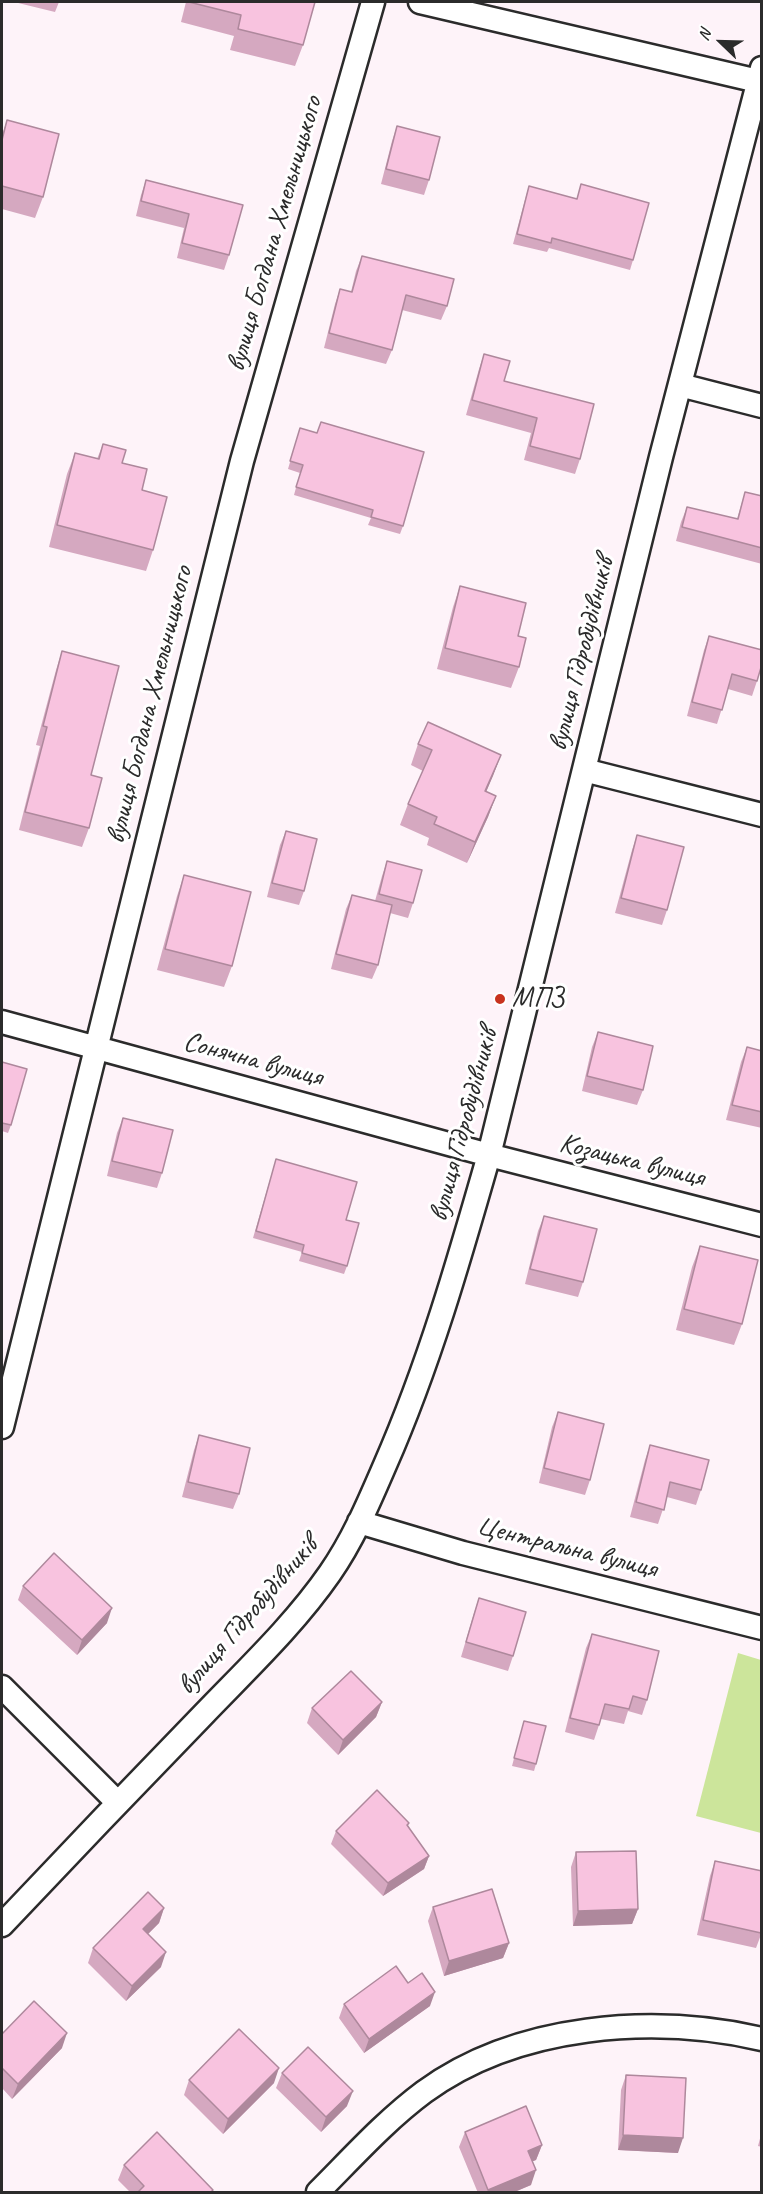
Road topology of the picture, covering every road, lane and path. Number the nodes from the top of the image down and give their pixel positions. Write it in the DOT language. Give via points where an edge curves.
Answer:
graph roads {
  1 [pos="374,2"];
  2 [pos="420,2"];
  3 [pos="760,75"];
  4 [pos="680,385"];
  5 [pos="762,406"];
  6 [pos="584,770"];
  7 [pos="762,815"];
  8 [pos="2,1022"];
  9 [pos="96,1048"];
  10 [pos="489,1155"];
  11 [pos="762,1225"];
  12 [pos="2,1428"];
  13 [pos="359,1522"];
  14 [pos="762,1628"];
  15 [pos="2,1687"];
  16 [pos="118,1803"];
  17 [pos="2,1925"];
  18 [pos="762,2039"];
  19 [pos="318,2193"];
  1 -- 9 [label="street, вулиця Богдана Хмельницького" via="242,461"];
  2 -- 3 [label="street"];
  3 -- 4 [label="street, вулиця Гідробудівників"];
  4 -- 5 [label="street"];
  4 -- 6 [label="street, вулиця Гідробудівників"];
  6 -- 7 [label="street"];
  6 -- 10 [label="street, вулиця Гідробудівників"];
  8 -- 9 [label="street, Сонячна вулиця"];
  9 -- 10 [label="street, Сонячна вулиця"];
  9 -- 12 [label="street, вулиця Богдана Хмельницького"];
  10 -- 11 [label="street, Козацька вулиця"];
  10 -- 13 [label="street, вулиця Гідробудівників" via="429,1355"];
  13 -- 14 [label="street, Центральна вулиця" via="453,1551"];
  13 -- 16 [label="street, вулиця Гідробудівників" via="316,1592"];
  15 -- 16 [label="street"];
  16 -- 17 [label="street, вулиця Гідробудівників"];
  18 -- 19 [label="street" via="693,2027 636,2026 563,2034 507,2050 426,2091 397,2114"];
}
